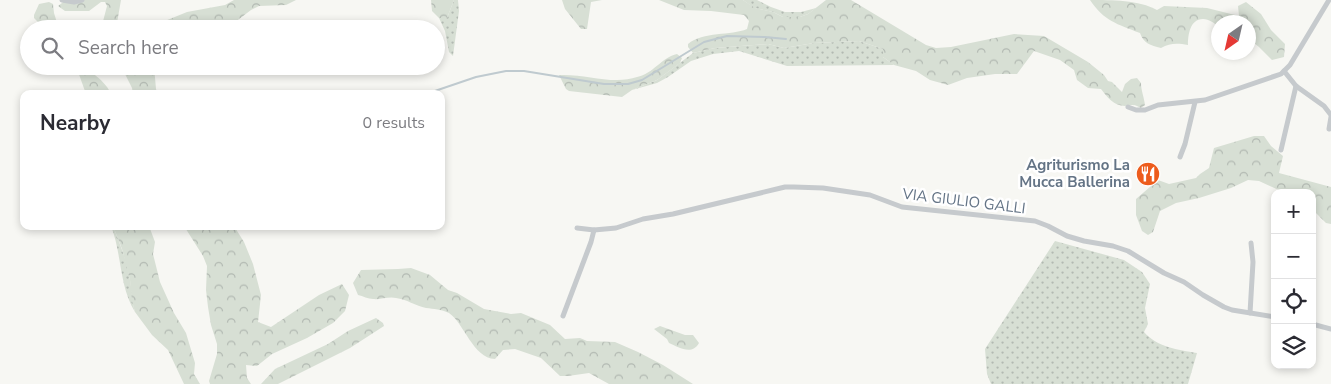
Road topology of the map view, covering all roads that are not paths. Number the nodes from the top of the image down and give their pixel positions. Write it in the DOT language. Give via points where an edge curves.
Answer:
graph roads {
  1 [pos="62,0"];
  2 [pos="82,0"];
  3 [pos="1329,0"];
  4 [pos="1284,71"];
  5 [pos="1296,86"];
  6 [pos="1195,102"];
  7 [pos="1128,107"];
  8 [pos="1331,116"];
  9 [pos="1330,129"];
  10 [pos="1281,150"];
  11 [pos="1180,157"];
  12 [pos="577,228"];
  13 [pos="594,230"];
  14 [pos="1251,243"];
  15 [pos="1250,313"];
  16 [pos="563,316"];
  17 [pos="1271,316"];
  18 [pos="1316,325"];
  19 [pos="1331,329"];
  1 -- 2 [label="street"];
  3 -- 4 [label="street" via="1301,49"];
  4 -- 5 [label="street"];
  4 -- 6 [label="street"];
  5 -- 8 [label="street" via="1324,106"];
  5 -- 10 [label="street"];
  6 -- 7 [label="street" via="1158,105 1145,110"];
  6 -- 11 [label="street"];
  8 -- 9 [label="street"];
  12 -- 13 [label="street, VIA GIULIO GALLI"];
  13 -- 15 [label="street, VIA GIULIO GALLI" via="616,228 643,219 786,188 823,188 870,195 908,208 1035,221 1067,236 1128,251 1224,307"];
  13 -- 16 [label="street"];
  14 -- 15 [label="street"];
  15 -- 17 [label="street, VIA GIULIO GALLI"];
  18 -- 19 [label="street"];
}
